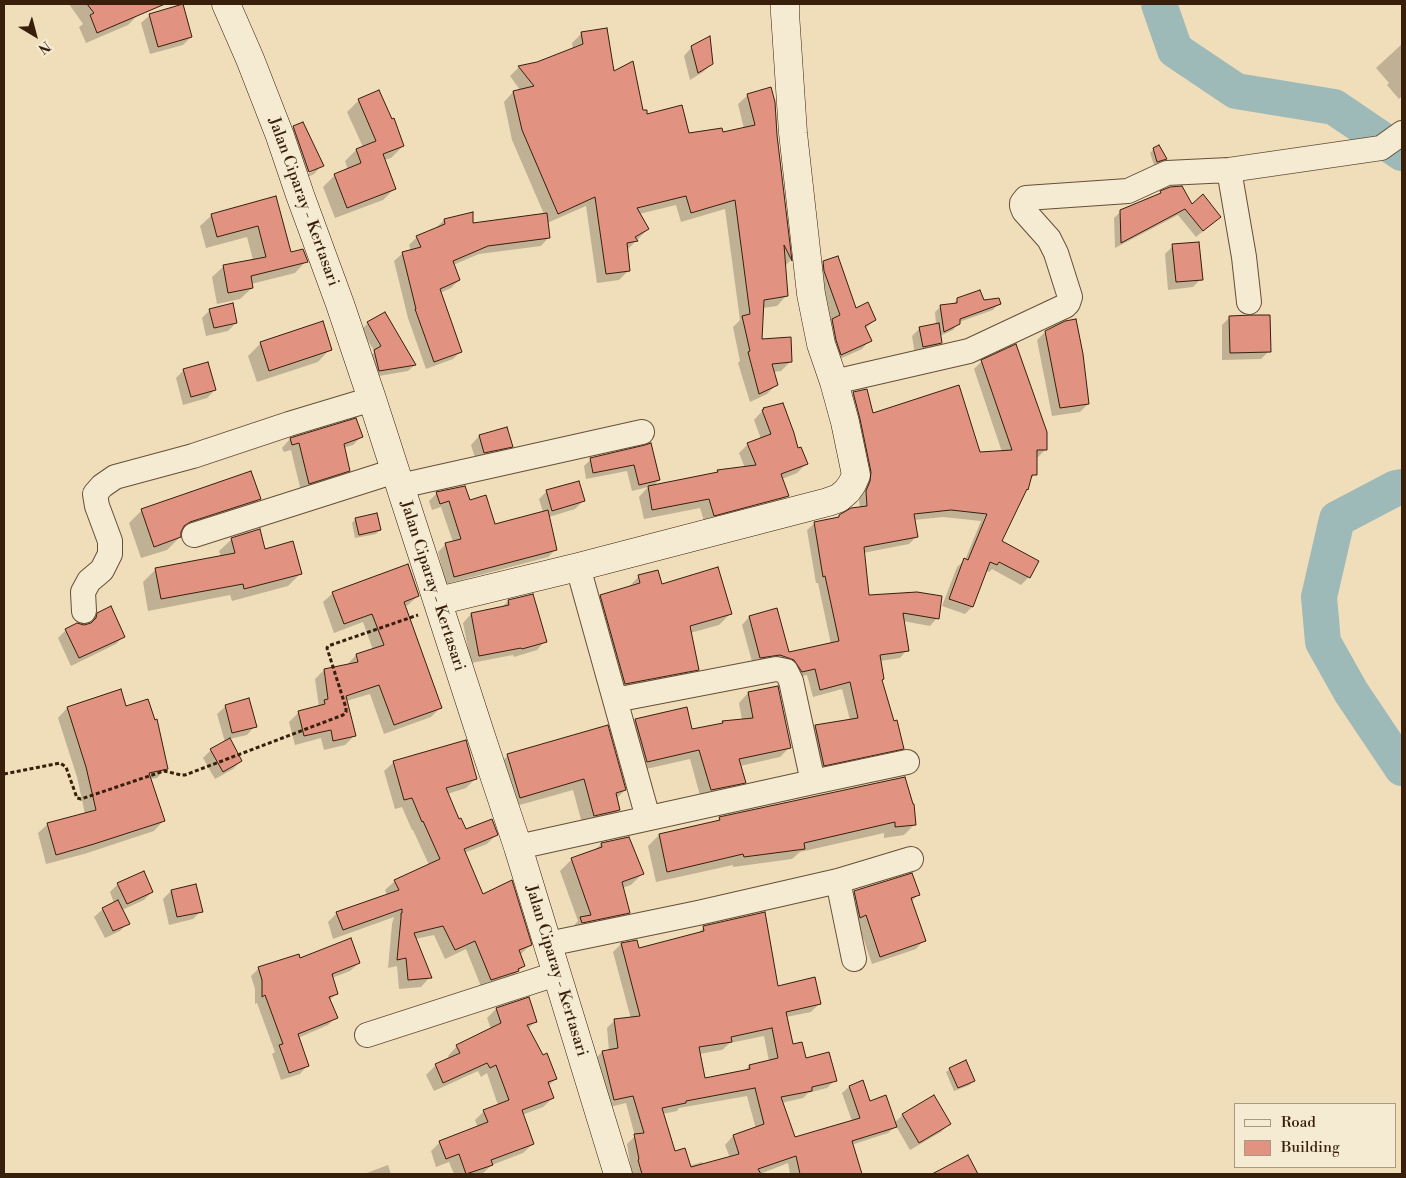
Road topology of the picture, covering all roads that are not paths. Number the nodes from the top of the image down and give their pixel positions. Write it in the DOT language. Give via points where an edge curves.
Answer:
graph roads {
  1 [pos="226,4"];
  2 [pos="785,4"];
  3 [pos="1402,133"];
  4 [pos="1229,170"];
  5 [pos="1249,302"];
  6 [pos="834,382"];
  7 [pos="372,399"];
  8 [pos="642,432"];
  9 [pos="397,479"];
  10 [pos="194,535"];
  11 [pos="578,567"];
  12 [pos="439,604"];
  13 [pos="84,612"];
  14 [pos="615,700"];
  15 [pos="907,762"];
  16 [pos="813,782"];
  17 [pos="648,818"];
  18 [pos="518,847"];
  19 [pos="911,859"];
  20 [pos="838,881"];
  21 [pos="548,944"];
  22 [pos="854,959"];
  23 [pos="556,974"];
  24 [pos="367,1035"];
  25 [pos="618,1174"];
  1 -- 7 [label="main road, Jalan Ciparay - Kertasari" via="280,136"];
  2 -- 6 [label="main road" via="793,133 810,294 821,344"];
  3 -- 4 [label="street" via="1381,148"];
  4 -- 5 [label="street"];
  4 -- 6 [label="street" via="1167,173 1128,191 1026,198 1022,203 1024,211 1056,252 1070,298 1065,306 969,351"];
  6 -- 11 [label="main road" via="856,474 852,484 839,498"];
  7 -- 9 [label="main road, Jalan Ciparay - Kertasari"];
  7 -- 13 [label="street" via="193,456 115,477 102,486 96,494 110,541 110,554 102,570 89,581 83,592"];
  8 -- 9 [label="street"];
  9 -- 10 [label="street"];
  9 -- 12 [label="main road, Jalan Ciparay - Kertasari"];
  11 -- 12 [label="main road"];
  11 -- 14 [label="street"];
  12 -- 18 [label="main road, Jalan Ciparay - Kertasari"];
  14 -- 16 [label="street" via="776,669 786,671"];
  14 -- 17 [label="street"];
  15 -- 16 [label="street"];
  16 -- 17 [label="street"];
  17 -- 18 [label="street"];
  18 -- 21 [label="main road, Jalan Ciparay - Kertasari"];
  19 -- 20 [label="street"];
  20 -- 21 [label="street"];
  20 -- 22 [label="street"];
  21 -- 23 [label="main road, Jalan Ciparay - Kertasari"];
  23 -- 24 [label="street"];
  23 -- 25 [label="main road, Jalan Ciparay - Kertasari"];
}
